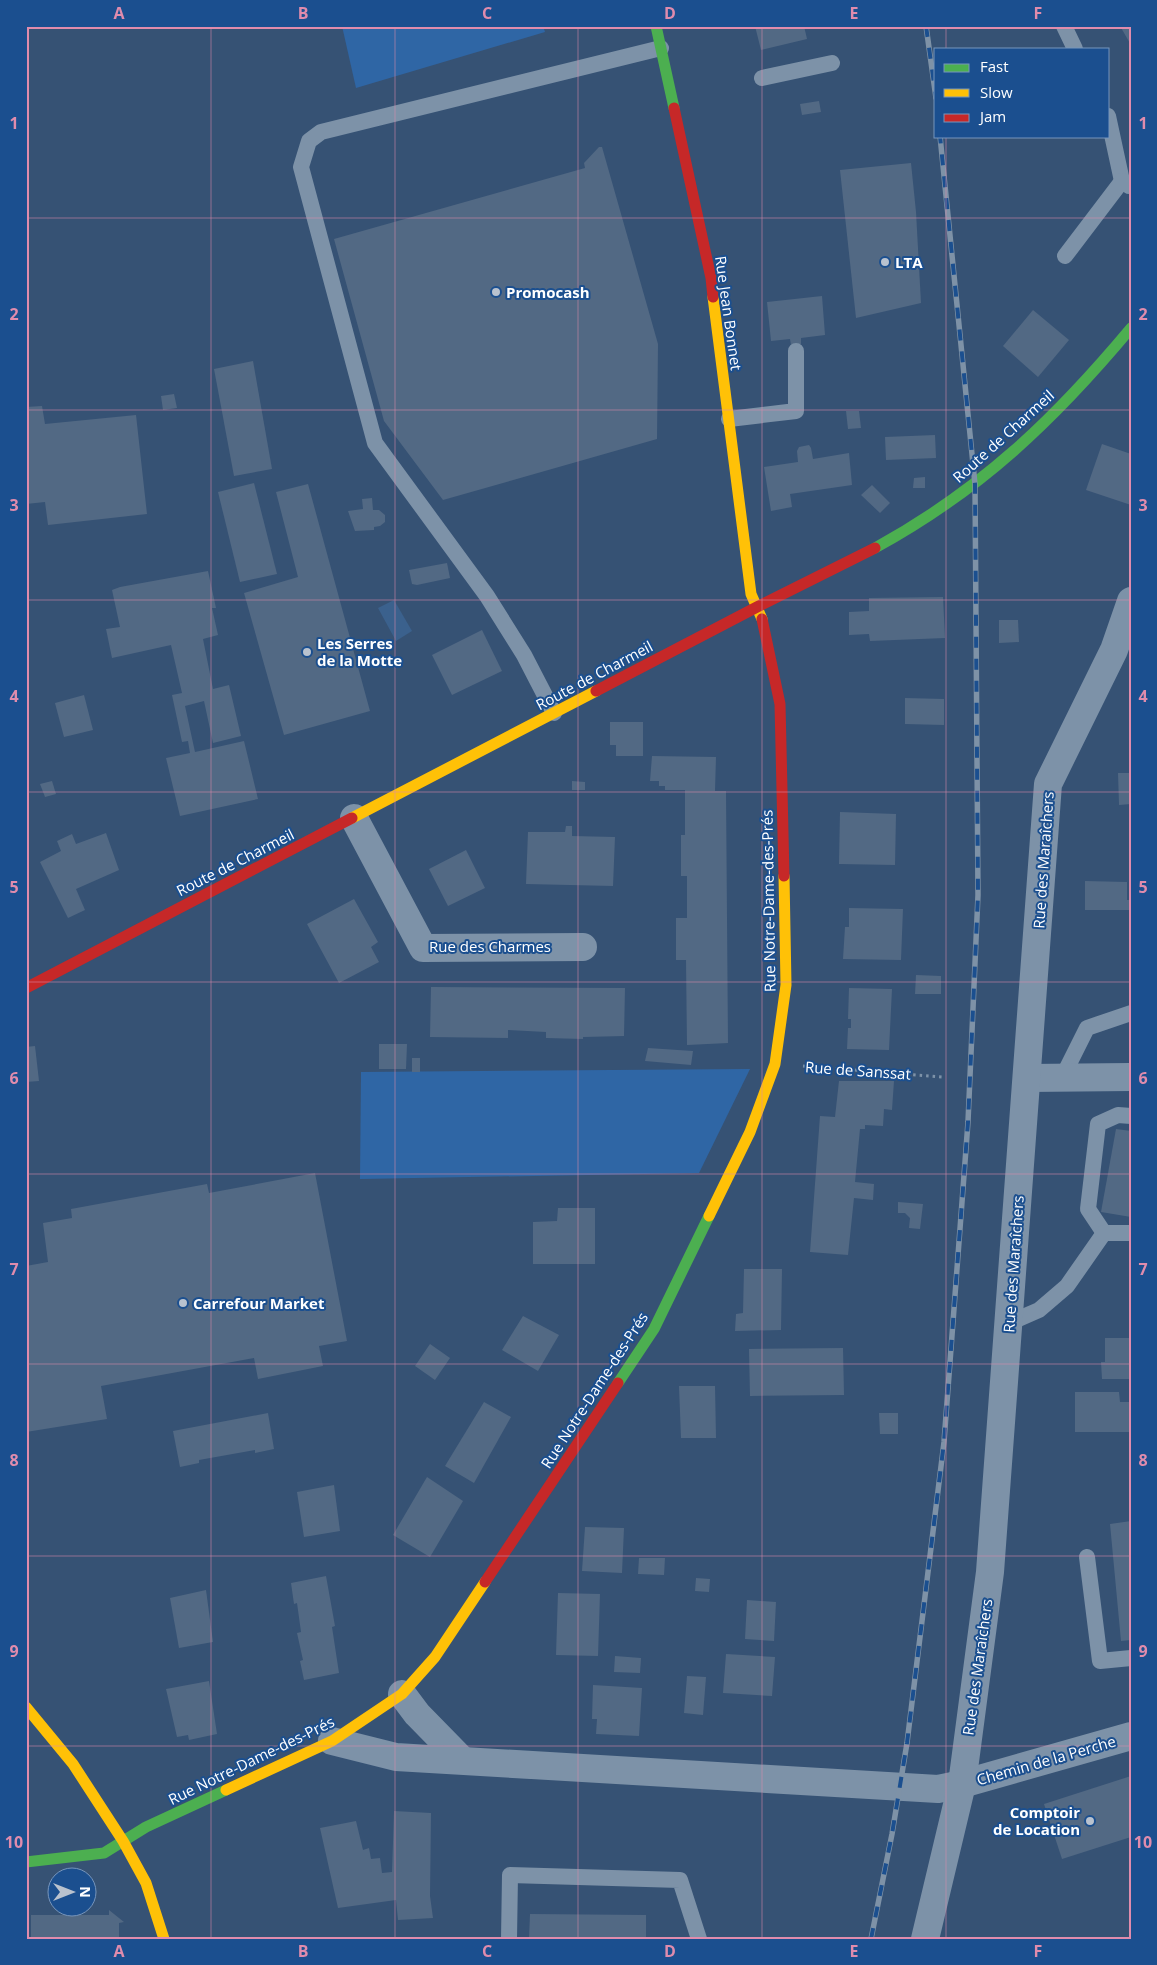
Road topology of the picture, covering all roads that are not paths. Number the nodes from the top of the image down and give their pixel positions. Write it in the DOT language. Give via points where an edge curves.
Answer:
graph roads {
  1 [pos="656,26"];
  2 [pos="1064,26"];
  3 [pos="661,48"];
  4 [pos="1075,48"];
  5 [pos="832,63"];
  6 [pos="762,78"];
  7 [pos="1110,124"];
  8 [pos="1126,184"];
  9 [pos="1065,256"];
  10 [pos="1129,334"];
  11 [pos="796,351"];
  12 [pos="729,418"];
  13 [pos="1131,601"];
  14 [pos="757,607"];
  15 [pos="554,713"];
  16 [pos="354,818"];
  17 [pos="583,947"];
  18 [pos="26,988"];
  19 [pos="1131,1014"];
  20 [pos="1131,1077"];
  21 [pos="1028,1078"];
  22 [pos="1062,1078"];
  23 [pos="1131,1116"];
  24 [pos="1104,1233"];
  25 [pos="1131,1233"];
  26 [pos="1009,1322"];
  27 [pos="1087,1557"];
  28 [pos="1131,1658"];
  29 [pos="402,1694"];
  30 [pos="26,1707"];
  31 [pos="1131,1736"];
  32 [pos="332,1741"];
  33 [pos="462,1760"];
  34 [pos="962,1784"];
  35 [pos="123,1841"];
  36 [pos="26,1862"];
  37 [pos="164,1939"];
  38 [pos="509,1939"];
  39 [pos="699,1939"];
  40 [pos="925,1939"];
  1 -- 3 [label="street, Rue Jean Bonnet"];
  2 -- 4 [label="lane"];
  3 -- 12 [label="street, Rue Jean Bonnet" via="711,278"];
  3 -- 15 [label="lane" via="321,132 309,141 301,167 375,443 487,596"];
  5 -- 6 [label="lane"];
  7 -- 8 [label="lane"];
  8 -- 9 [label="lane"];
  10 -- 14 [label="street, Route de Charmeil" via="1047,421 975,484 907,530"];
  11 -- 12 [label="lane" via="796,411"];
  12 -- 14 [label="street, Rue Jean Bonnet" via="751,594"];
  13 -- 21 [label="street, Rue des Maraîchers" via="1114,650 1048,784"];
  14 -- 15 [label="street, Route de Charmeil"];
  14 -- 29 [label="street, Rue Notre-Dame-des-Prés" via="764,624 780,704 786,985 775,1064 750,1132 654,1329 435,1657"];
  15 -- 16 [label="street, Route de Charmeil"];
  16 -- 17 [label="street, Rue des Charmes" via="423,948"];
  16 -- 18 [label="street, Route de Charmeil"];
  19 -- 22 [label="lane" via="1087,1028"];
  20 -- 22 [label="street"];
  21 -- 22 [label="street"];
  21 -- 26 [label="street, Rue des Maraîchers"];
  23 -- 24 [label="lane" via="1118,1115 1098,1124 1088,1209"];
  24 -- 25 [label="lane"];
  24 -- 26 [label="lane" via="1067,1286 1038,1310"];
  26 -- 34 [label="street, Rue des Maraîchers" via="990,1572"];
  27 -- 28 [label="lane" via="1100,1660"];
  29 -- 32 [label="street, Rue Notre-Dame-des-Prés"];
  29 -- 33 [label="street"];
  30 -- 35 [label="street" via="73,1764"];
  31 -- 34 [label="street, Chemin de la Perche"];
  32 -- 33 [label="street, Chemin de la Perche" via="396,1757"];
  32 -- 35 [label="street, Rue Notre-Dame-des-Prés" via="146,1827"];
  33 -- 34 [label="street, Chemin de la Perche" via="938,1788"];
  34 -- 40 [label="street, Rue des Maraîchers"];
  35 -- 36 [label="street, Rue Notre-Dame-des-Prés" via="104,1853"];
  35 -- 37 [label="street" via="146,1883"];
  38 -- 39 [label="lane" via="510,1875 680,1880"];
}
